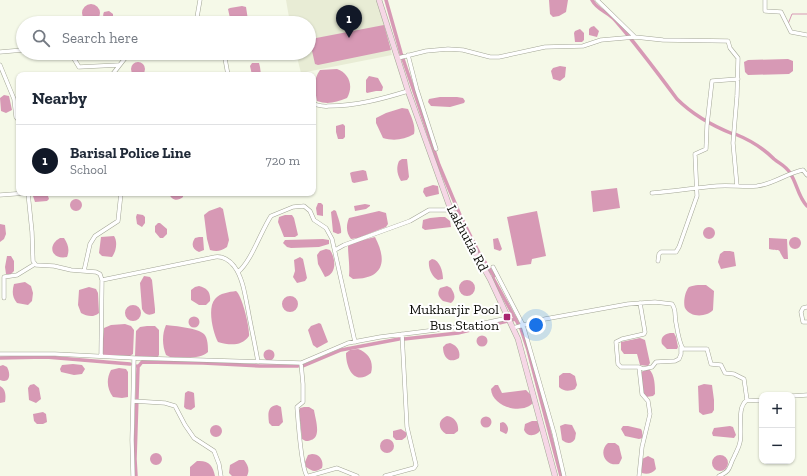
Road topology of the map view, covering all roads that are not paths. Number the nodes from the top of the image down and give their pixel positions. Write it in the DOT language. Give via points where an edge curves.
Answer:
graph roads {
  1 [pos="200,0"];
  2 [pos="379,0"];
  3 [pos="597,0"];
  4 [pos="765,0"];
  5 [pos="197,16"];
  6 [pos="807,35"];
  7 [pos="635,37"];
  8 [pos="16,51"];
  9 [pos="0,52"];
  10 [pos="408,55"];
  11 [pos="398,58"];
  12 [pos="75,60"];
  13 [pos="124,60"];
  14 [pos="225,60"];
  15 [pos="0,65"];
  16 [pos="119,65"];
  17 [pos="114,72"];
  18 [pos="227,72"];
  19 [pos="738,79"];
  20 [pos="408,91"];
  21 [pos="14,98"];
  22 [pos="316,105"];
  23 [pos="16,117"];
  24 [pos="436,149"];
  25 [pos="807,175"];
  26 [pos="738,186"];
  27 [pos="696,188"];
  28 [pos="652,193"];
  29 [pos="16,194"];
  30 [pos="0,195"];
  31 [pos="27,196"];
  32 [pos="121,196"];
  33 [pos="452,210"];
  34 [pos="336,250"];
  35 [pos="658,261"];
  36 [pos="35,264"];
  37 [pos="493,267"];
  38 [pos="84,271"];
  39 [pos="238,272"];
  40 [pos="102,280"];
  41 [pos="4,298"];
  42 [pos="640,303"];
  43 [pos="807,307"];
  44 [pos="508,318"];
  45 [pos="807,322"];
  46 [pos="523,325"];
  47 [pos="513,328"];
  48 [pos="402,334"];
  49 [pos="355,342"];
  50 [pos="681,347"];
  51 [pos="0,354"];
  52 [pos="101,356"];
  53 [pos="134,358"];
  54 [pos="258,362"];
  55 [pos="301,363"];
  56 [pos="639,367"];
  57 [pos="807,395"];
  58 [pos="795,396"];
  59 [pos="747,400"];
  60 [pos="133,401"];
  61 [pos="759,401"];
  62 [pos="400,474"];
  63 [pos="133,476"];
  64 [pos="221,476"];
  65 [pos="308,476"];
  66 [pos="357,476"];
  67 [pos="385,476"];
  68 [pos="555,476"];
  69 [pos="564,476"];
  70 [pos="639,476"];
  71 [pos="719,476"];
  1 -- 5 [label="street"];
  2 -- 11 [label="street, Lakhutia Rd"];
  3 -- 7 [label="street"];
  4 -- 6 [label="street" via="765,11 781,12 791,32"];
  7 -- 10 [label="street" via="601,40 583,46 545,47 499,57 448,49"];
  7 -- 19 [label="street" via="728,41 738,58"];
  8 -- 9 [label="street"];
  10 -- 11 [label="street"];
  10 -- 24 [label="street"];
  11 -- 20 [label="street, Lakhutia Rd"];
  12 -- 16 [label="street" via="79,67"];
  13 -- 16 [label="street"];
  14 -- 18 [label="street"];
  15 -- 21 [label="street"];
  16 -- 17 [label="street"];
  19 -- 26 [label="street" via="733,143"];
  19 -- 27 [label="street" via="712,81 706,149 695,154"];
  20 -- 22 [label="street" via="351,104 327,107"];
  20 -- 33 [label="street, Lakhutia Rd"];
  21 -- 23 [label="street"];
  25 -- 26 [label="street" via="803,170 776,182"];
  26 -- 27 [label="street"];
  27 -- 28 [label="street"];
  27 -- 35 [label="street" via="697,196 679,248 676,252 661,252"];
  29 -- 30 [label="street"];
  31 -- 36 [label="street"];
  32 -- 38 [label="street" via="118,221 95,236 90,244"];
  33 -- 34 [label="street" via="429,210 410,221"];
  33 -- 44 [label="street, Lakhutia Rd"];
  34 -- 39 [label="street" via="326,228 314,220 310,211 304,206 293,207 271,216 249,258"];
  34 -- 49 [label="street"];
  36 -- 38 [label="street"];
  36 -- 41 [label="street" via="21,273 4,277"];
  37 -- 46 [label="street"];
  38 -- 40 [label="street" via="100,274"];
  39 -- 40 [label="street" via="226,258 220,256"];
  39 -- 54 [label="street" via="243,285"];
  40 -- 52 [label="street"];
  42 -- 46 [label="street"];
  42 -- 50 [label="street" via="672,304"];
  42 -- 56 [label="street" via="644,334 616,342 618,364 621,367"];
  43 -- 45 [label="street" via="801,312 804,322"];
  44 -- 47 [label="street, Lakhutia Rd"];
  44 -- 48 [label="street" via="475,326"];
  46 -- 47 [label="street"];
  46 -- 69 [label="street"];
  47 -- 68 [label="street, Lakhutia Rd"];
  48 -- 49 [label="street"];
  48 -- 62 [label="street" via="407,427 416,465"];
  49 -- 55 [label="street"];
  50 -- 56 [label="street" via="679,359 656,362 652,367 643,369"];
  50 -- 59 [label="street" via="707,349 711,364 720,365 725,373 744,378"];
  51 -- 52 [label="street"];
  52 -- 53 [label="street"];
  53 -- 54 [label="street"];
  53 -- 60 [label="street"];
  54 -- 55 [label="street"];
  55 -- 65 [label="street" via="304,394 303,402 297,407 298,428 305,474"];
  56 -- 70 [label="street" via="642,394 648,401 650,414 642,447"];
  57 -- 58 [label="street"];
  59 -- 61 [label="street"];
  59 -- 71 [label="street" via="741,408 741,434 737,452 730,469"];
  60 -- 63 [label="street"];
  60 -- 64 [label="street" via="176,406 194,438 214,451"];
  62 -- 67 [label="street"];
  65 -- 66 [label="street" via="337,468"];
}
